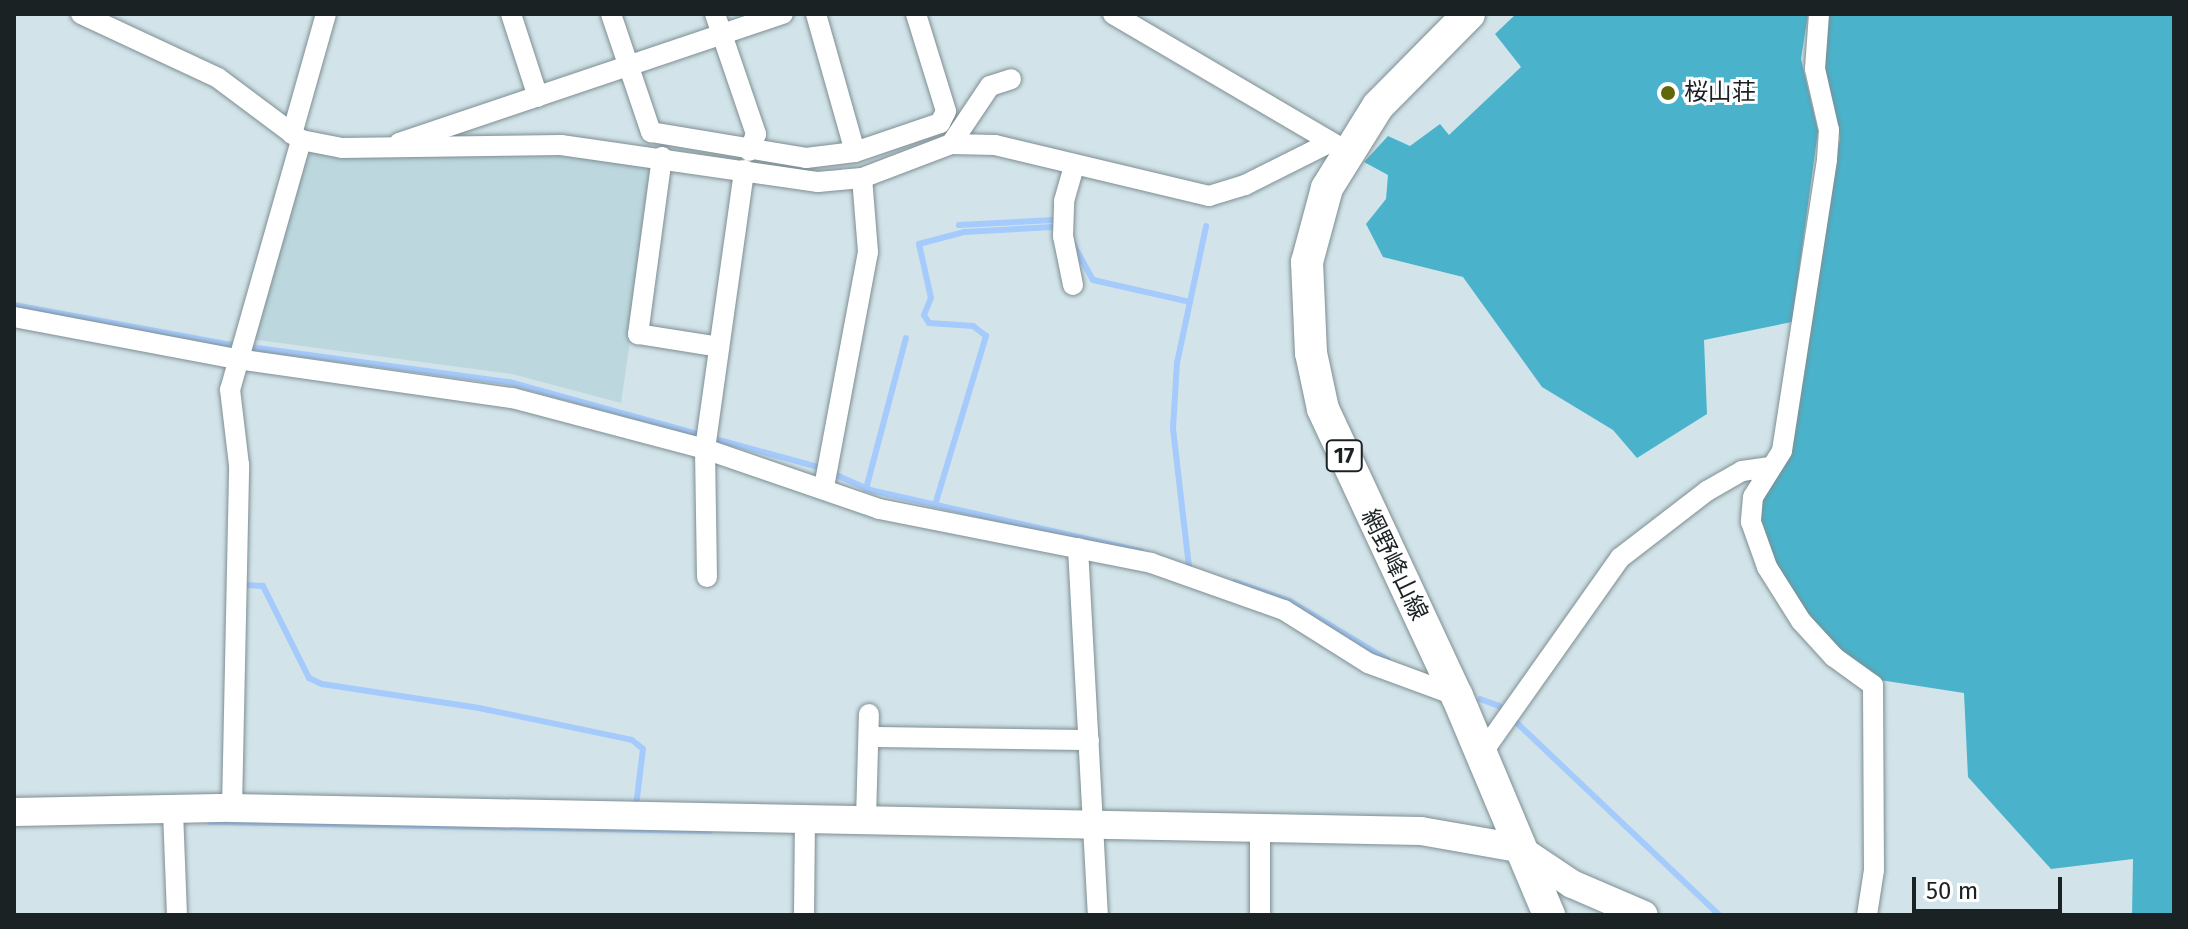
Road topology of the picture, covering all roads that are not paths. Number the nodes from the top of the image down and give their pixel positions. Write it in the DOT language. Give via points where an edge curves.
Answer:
graph roads {
  1 [pos="81,14"];
  2 [pos="326,14"];
  3 [pos="511,14"];
  4 [pos="611,14"];
  5 [pos="715,14"];
  6 [pos="783,14"];
  7 [pos="816,14"];
  8 [pos="916,14"];
  9 [pos="1113,14"];
  10 [pos="1469,14"];
  11 [pos="1819,14"];
  12 [pos="722,35"];
  13 [pos="628,66"];
  14 [pos="1011,79"];
  15 [pos="538,97"];
  16 [pos="297,137"];
  17 [pos="951,144"];
  18 [pos="388,146"];
  19 [pos="1338,146"];
  20 [pos="855,152"];
  21 [pos="662,157"];
  22 [pos="746,161"];
  23 [pos="1074,165"];
  24 [pos="862,178"];
  25 [pos="1073,285"];
  26 [pos="14,317"];
  27 [pos="719,347"];
  28 [pos="237,359"];
  29 [pos="705,449"];
  30 [pos="1769,467"];
  31 [pos="824,487"];
  32 [pos="1078,548"];
  33 [pos="707,577"];
  34 [pos="1457,696"];
  35 [pos="869,714"];
  36 [pos="870,737"];
  37 [pos="1089,740"];
  38 [pos="1482,753"];
  39 [pos="232,808"];
  40 [pos="173,811"];
  41 [pos="14,812"];
  42 [pos="866,819"];
  43 [pos="805,821"];
  44 [pos="1093,828"];
  45 [pos="1260,830"];
  46 [pos="1518,848"];
  47 [pos="177,915"];
  48 [pos="804,915"];
  49 [pos="1098,915"];
  50 [pos="1260,915"];
  51 [pos="1549,915"];
  52 [pos="1644,915"];
  53 [pos="1867,915"];
  1 -- 16 [label="street" via="218,78"];
  2 -- 16 [label="street"];
  3 -- 15 [label="street"];
  4 -- 13 [label="street"];
  5 -- 12 [label="street"];
  6 -- 12 [label="street"];
  7 -- 20 [label="street"];
  8 -- 20 [label="street" via="946,111 940,123"];
  9 -- 19 [label="street"];
  10 -- 19 [label="main road, 網野峰山線 / 17"];
  11 -- 30 [label="street" via="1815,69 1829,130 1827,160 1782,451"];
  12 -- 13 [label="street"];
  12 -- 22 [label="street" via="756,134"];
  13 -- 15 [label="street"];
  13 -- 22 [label="street" via="651,132"];
  14 -- 17 [label="street" via="990,86"];
  15 -- 18 [label="street"];
  16 -- 18 [label="street" via="342,148"];
  16 -- 28 [label="street"];
  17 -- 23 [label="street" via="995,145"];
  17 -- 24 [label="street"];
  18 -- 21 [label="street" via="561,145"];
  19 -- 23 [label="street" via="1209,196"];
  19 -- 34 [label="main road, 網野峰山線 / 17" via="1307,262 1314,367 1323,409"];
  20 -- 22 [label="street"];
  21 -- 22 [label="street"];
  21 -- 27 [label="street" via="638,334"];
  22 -- 24 [label="street" via="818,182"];
  22 -- 27 [label="street"];
  23 -- 25 [label="street" via="1064,201 1063,236"];
  24 -- 31 [label="street" via="868,252"];
  26 -- 28 [label="street"];
  27 -- 29 [label="street"];
  28 -- 29 [label="street" via="512,398"];
  28 -- 39 [label="street" via="230,390 239,465"];
  29 -- 31 [label="street"];
  29 -- 33 [label="street"];
  30 -- 38 [label="street" via="1742,471 1707,491 1620,558"];
  30 -- 53 [label="street" via="1753,497 1751,522 1767,567 1801,621 1834,657 1873,685 1874,870"];
  31 -- 32 [label="street" via="879,509"];
  32 -- 34 [label="street" via="1151,563 1284,610 1368,663"];
  32 -- 37 [label="street"];
  34 -- 38 [label="main road, 網野峰山線 / 17"];
  35 -- 36 [label="street"];
  36 -- 37 [label="street"];
  36 -- 42 [label="street"];
  37 -- 44 [label="street"];
  38 -- 46 [label="main road, 網野峰山線 / 17"];
  39 -- 40 [label="street"];
  39 -- 43 [label="street"];
  40 -- 41 [label="street"];
  40 -- 47 [label="street"];
  42 -- 43 [label="street"];
  42 -- 44 [label="street"];
  43 -- 48 [label="street"];
  44 -- 45 [label="street"];
  44 -- 49 [label="street"];
  45 -- 46 [label="street" via="1421,831"];
  45 -- 50 [label="street"];
  46 -- 51 [label="main road, 網野峰山線 / 17"];
  46 -- 52 [label="street" via="1572,884"];
}
